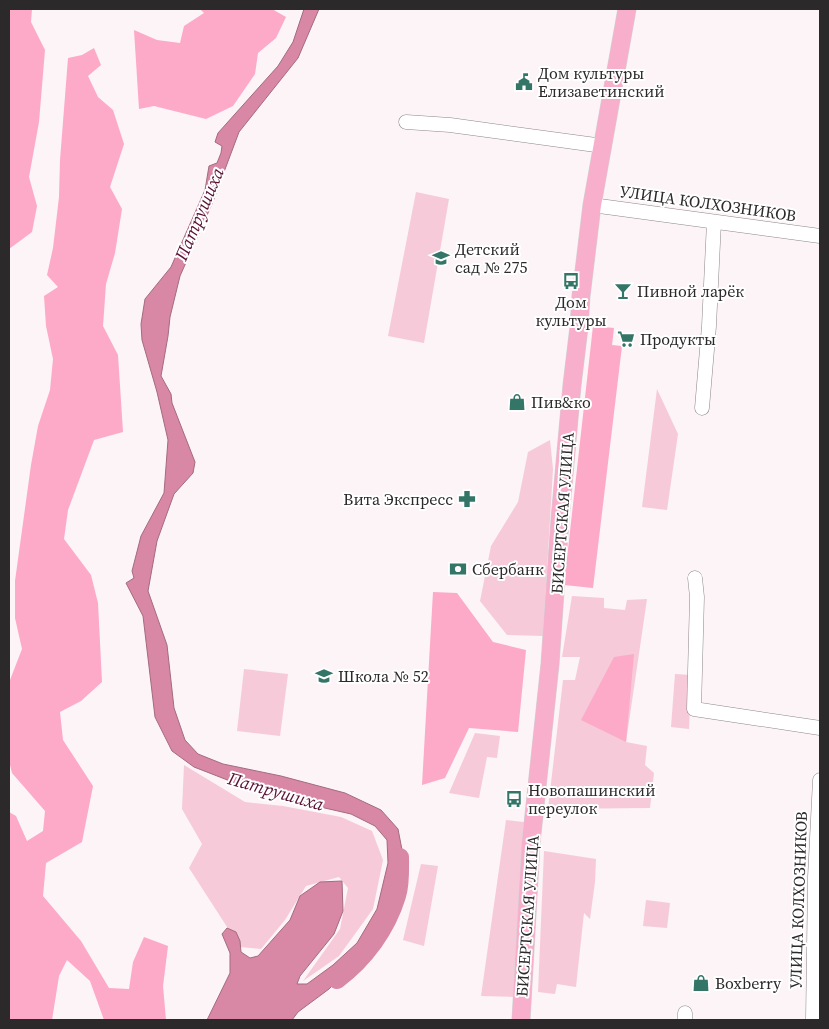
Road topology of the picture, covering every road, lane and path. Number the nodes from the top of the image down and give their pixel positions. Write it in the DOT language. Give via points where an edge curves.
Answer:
graph roads {
  1 [pos="627,9"];
  2 [pos="406,122"];
  3 [pos="603,146"];
  4 [pos="592,205"];
  5 [pos="714,222"];
  6 [pos="820,236"];
  7 [pos="702,408"];
  8 [pos="695,578"];
  9 [pos="820,728"];
  10 [pos="820,780"];
  11 [pos="521,1020"];
  12 [pos="812,1020"];
  1 -- 3 [label="main road, БИСЕРТСКАЯ УЛИЦА"];
  2 -- 3 [label="street"];
  3 -- 4 [label="main road, БИСЕРТСКАЯ УЛИЦА"];
  4 -- 5 [label="street, УЛИЦА КОЛХОЗНИКОВ"];
  4 -- 11 [label="main road, БИСЕРТСКАЯ УЛИЦА" via="572,385 550,664 532,840"];
  5 -- 6 [label="street, УЛИЦА КОЛХОЗНИКОВ"];
  5 -- 7 [label="street"];
  8 -- 9 [label="street" via="694,710"];
  10 -- 12 [label="street, УЛИЦА КОЛХОЗНИКОВ"];
}
